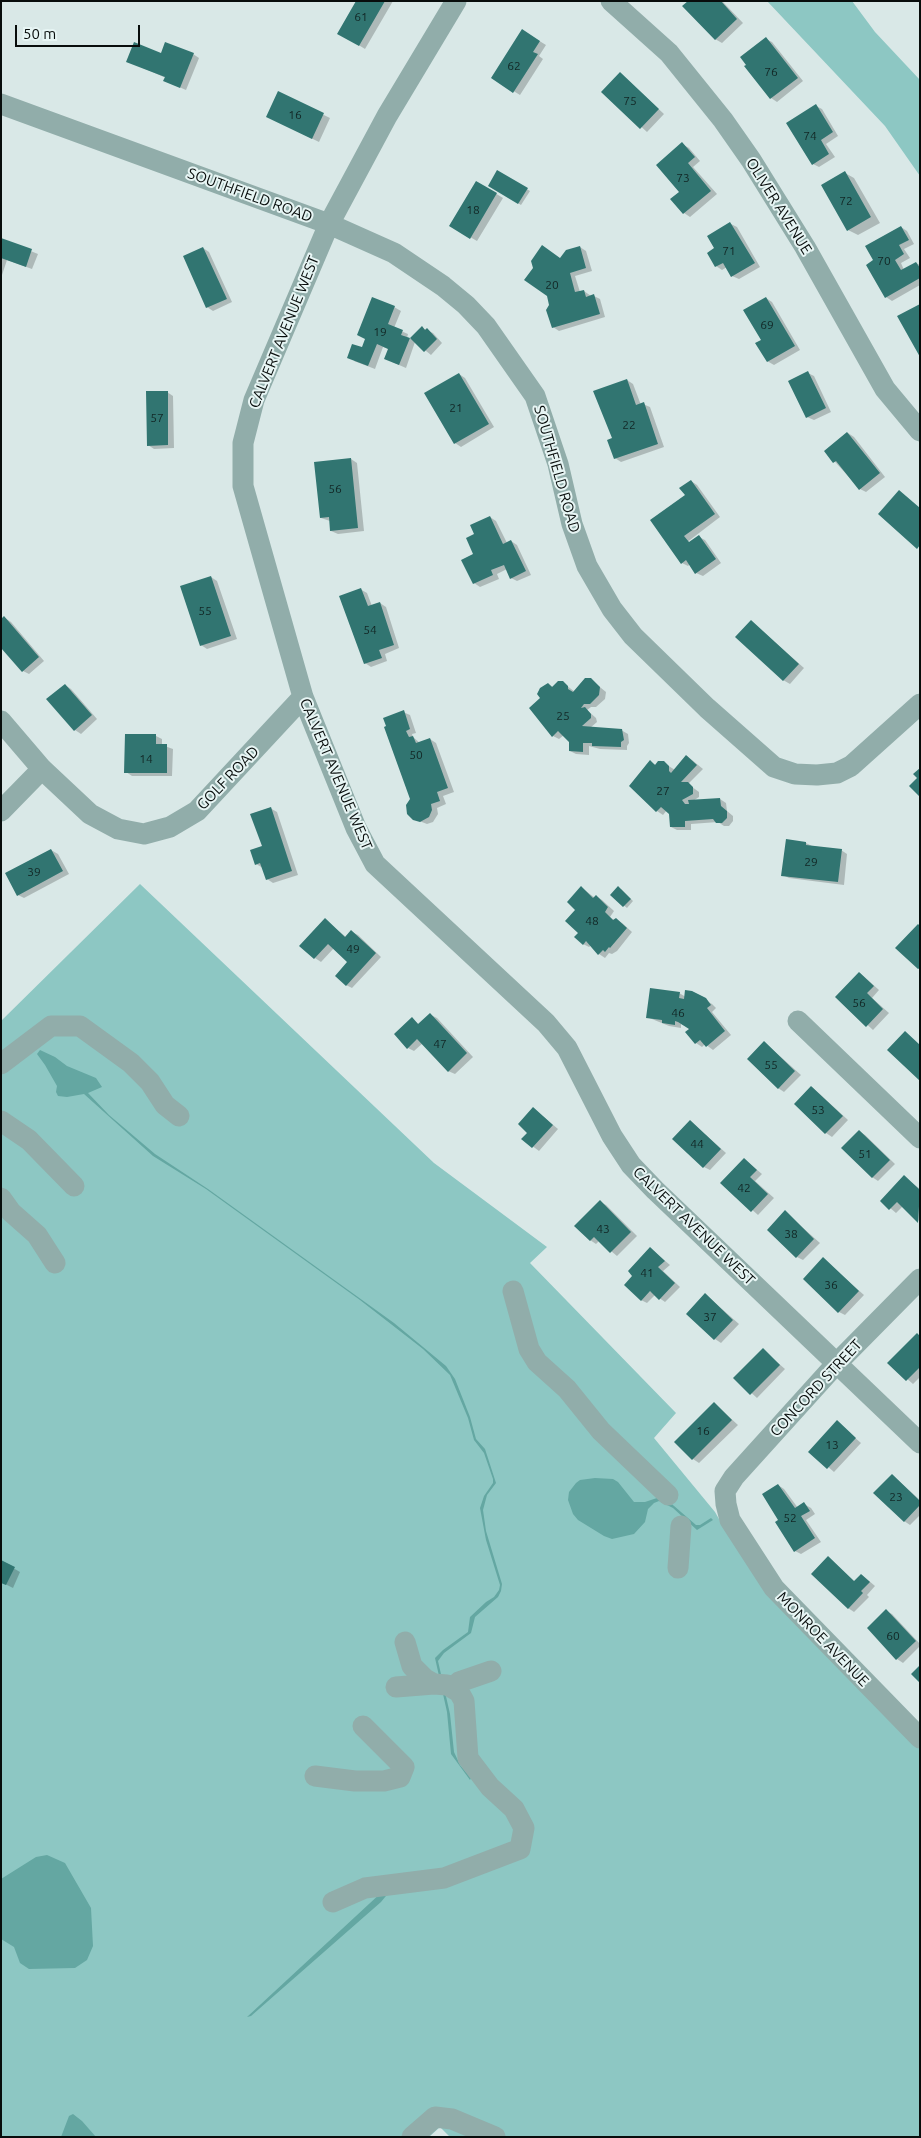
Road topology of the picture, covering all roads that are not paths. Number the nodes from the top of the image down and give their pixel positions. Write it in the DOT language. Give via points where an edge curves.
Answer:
graph roads {
  1 [pos="456,1"];
  2 [pos="611,1"];
  3 [pos="1,104"];
  4 [pos="329,224"];
  5 [pos="920,431"];
  6 [pos="304,697"];
  7 [pos="920,704"];
  8 [pos="1,721"];
  9 [pos="42,769"];
  10 [pos="1,811"];
  11 [pos="798,1021"];
  12 [pos="1,1064"];
  13 [pos="179,1116"];
  14 [pos="1,1121"];
  15 [pos="920,1138"];
  16 [pos="74,1186"];
  17 [pos="1,1198"];
  18 [pos="55,1263"];
  19 [pos="920,1278"];
  20 [pos="513,1291"];
  21 [pos="837,1363"];
  22 [pos="920,1443"];
  23 [pos="668,1495"];
  24 [pos="726,1504"];
  25 [pos="682,1526"];
  26 [pos="678,1568"];
  27 [pos="405,1642"];
  28 [pos="491,1671"];
  29 [pos="443,1686"];
  30 [pos="396,1687"];
  31 [pos="362,1726"];
  32 [pos="920,1738"];
  33 [pos="315,1776"];
  34 [pos="332,1902"];
  35 [pos="412,2137"];
  36 [pos="495,2137"];
  1 -- 4 [label="street, CALVERT AVENUE WEST" via="387,116"];
  2 -- 5 [label="street, OLIVER AVENUE" via="669,53 723,120 805,247 885,389"];
  3 -- 4 [label="street, SOUTHFIELD ROAD"];
  4 -- 6 [label="street, CALVERT AVENUE WEST" via="254,400 243,443 243,486"];
  4 -- 7 [label="street, SOUTHFIELD ROAD" via="394,253 443,286 486,326 535,396 554,448 572,524 587,566 612,609 633,636 700,702 774,767 795,774 837,773 851,766"];
  6 -- 9 [label="street, GOLF ROAD" via="197,811 170,827 144,834 118,829 90,814"];
  6 -- 21 [label="street, CALVERT AVENUE WEST" via="356,828 374,864 546,1023 567,1048 612,1136 632,1165"];
  8 -- 9 [label="street, GOLF ROAD"];
  9 -- 10 [label="street"];
  11 -- 15 [label="street"];
  12 -- 13 [label="street" via="51,1026 80,1026 131,1063 150,1082 165,1105"];
  14 -- 16 [label="street" via="29,1140"];
  17 -- 18 [label="street" via="11,1212 38,1236"];
  19 -- 21 [label="street, CONCORD STREET"];
  20 -- 23 [label="street" via="529,1349 536,1362 567,1389 601,1431"];
  21 -- 22 [label="street, CALVERT AVENUE WEST"];
  21 -- 24 [label="street, CONCORD STREET" via="734,1477 725,1492"];
  24 -- 32 [label="street, MONROE AVENUE" via="730,1520 784,1600"];
  25 -- 26 [label="street"];
  27 -- 29 [label="street" via="412,1666 425,1679"];
  28 -- 29 [label="street"];
  29 -- 30 [label="street"];
  29 -- 34 [label="street" via="459,1692 464,1701 468,1758 490,1788 514,1809 524,1828 520,1849 444,1878 365,1888"];
  31 -- 33 [label="street" via="404,1767 400,1777 384,1781 355,1781"];
  35 -- 36 [label="street" via="435,2117 452,2119"];
}
